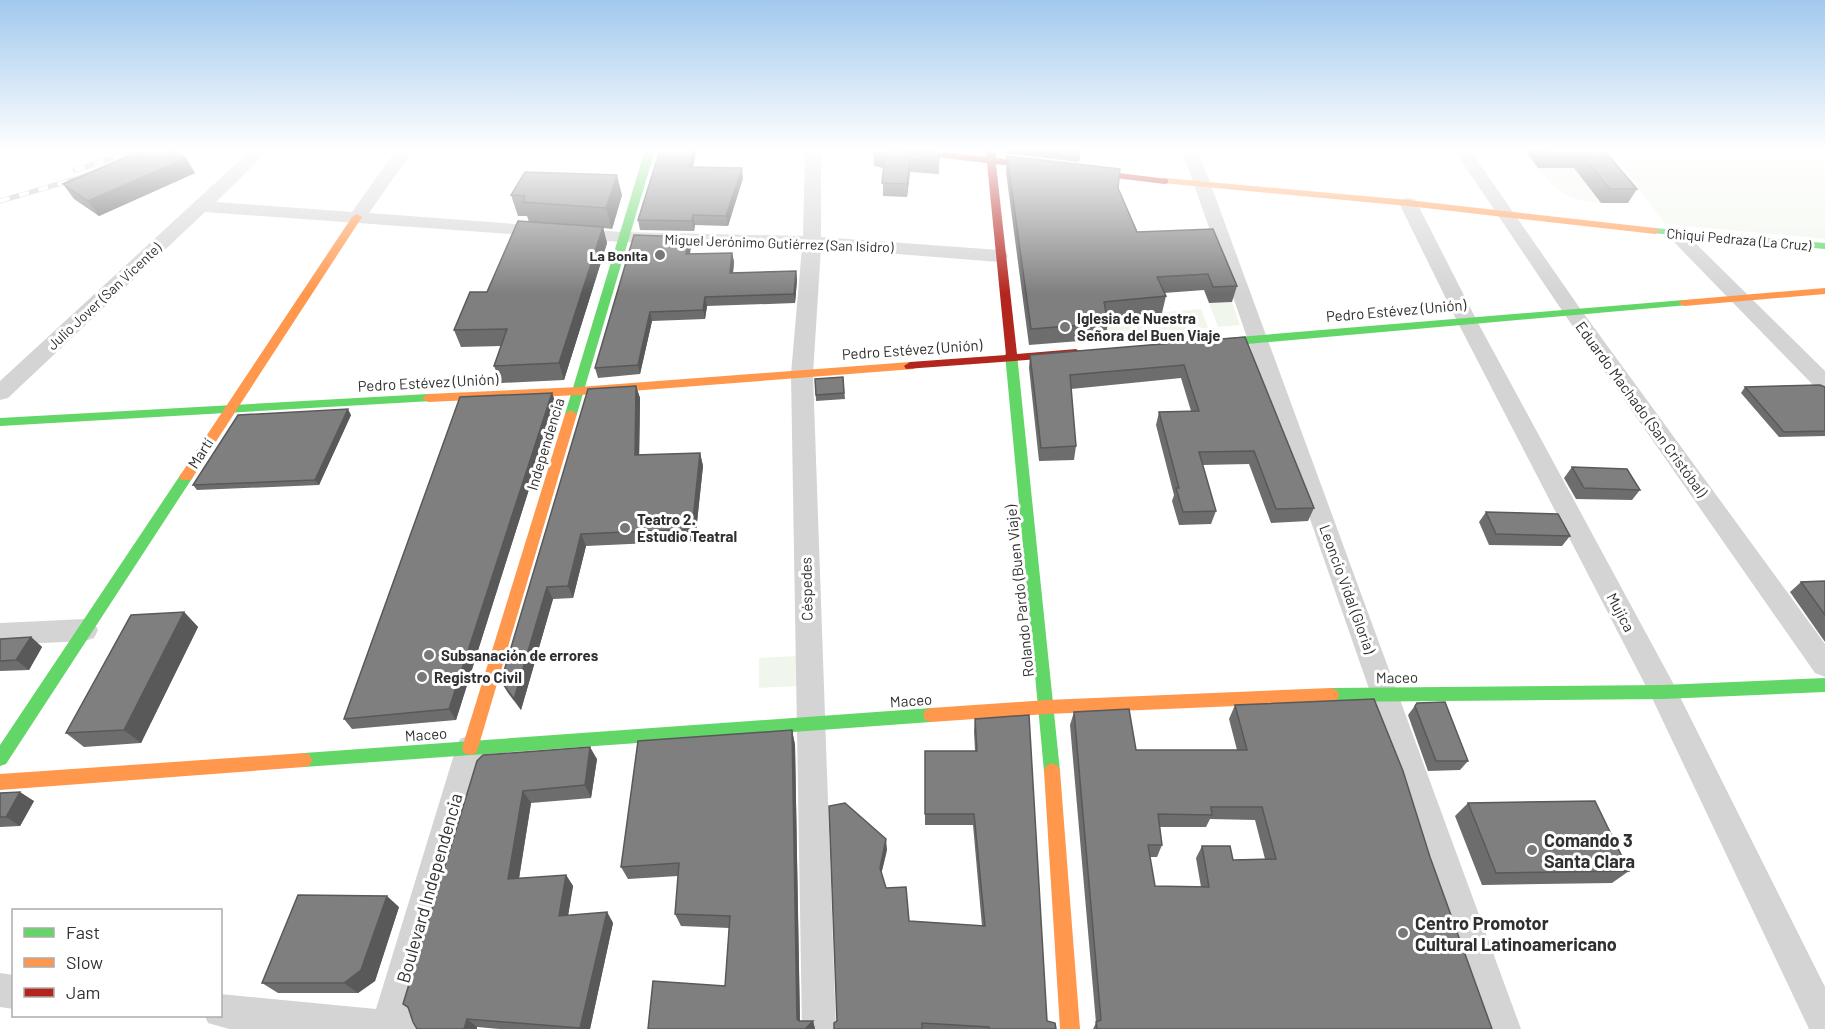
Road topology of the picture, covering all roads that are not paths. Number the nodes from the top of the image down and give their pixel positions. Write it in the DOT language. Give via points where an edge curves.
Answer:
graph roads {
  1 [pos="209,198"];
  2 [pos="371,198"];
  3 [pos="635,198"];
  4 [pos="812,198"];
  5 [pos="994,198"];
  6 [pos="1206,198"];
  7 [pos="1354,198"];
  8 [pos="1494,198"];
  9 [pos="1408,203"];
  10 [pos="200,206"];
  11 [pos="1504,214"];
  12 [pos="357,217"];
  13 [pos="1675,234"];
  14 [pos="622,237"];
  15 [pos="812,242"];
  16 [pos="1825,246"];
  17 [pos="999,256"];
  18 [pos="1825,291"];
  19 [pos="1738,297"];
  20 [pos="1572,311"];
  21 [pos="1467,321"];
  22 [pos="1257,339"];
  23 [pos="1187,345"];
  24 [pos="1093,352"];
  25 [pos="1011,358"];
  26 [pos="802,374"];
  27 [pos="1825,384"];
  28 [pos="579,391"];
  29 [pos="0,393"];
  30 [pos="230,408"];
  31 [pos="0,422"];
  32 [pos="85,630"];
  33 [pos="0,634"];
  34 [pos="1825,665"];
  35 [pos="1825,685"];
  36 [pos="1663,692"];
  37 [pos="1386,693"];
  38 [pos="1047,707"];
  39 [pos="809,723"];
  40 [pos="470,748"];
  41 [pos="0,759"];
  42 [pos="0,782"];
  43 [pos="222,1011"];
  44 [pos="1825,1024"];
  45 [pos="394,1028"];
  46 [pos="819,1029"];
  47 [pos="1070,1029"];
  48 [pos="1504,1029"];
  1 -- 10 [label="street, Julio Jover (San Vicente)"];
  2 -- 12 [label="street, Martí"];
  3 -- 14 [label="street, Independencia"];
  4 -- 15 [label="street, Céspedes"];
  5 -- 17 [label="street, Rolando Pardo (Buen Viaje)"];
  6 -- 22 [label="street, Leoncio Vidal (Gloria)"];
  7 -- 9 [label="street, Chiqui Pedraza (La Cruz)"];
  8 -- 11 [label="street, Eduardo Machado (San Cristóbal)"];
  9 -- 11 [label="street, Chiqui Pedraza (La Cruz)"];
  9 -- 21 [label="street, Mujica"];
  10 -- 12 [label="street, Miguel Jerónimo Gutiérrez (San Isidro)"];
  10 -- 29 [label="street, Julio Jover (San Vicente)"];
  11 -- 13 [label="street, Chiqui Pedraza (La Cruz)"];
  11 -- 20 [label="street, Eduardo Machado (San Cristóbal)"];
  12 -- 14 [label="street, Miguel Jerónimo Gutiérrez (San Isidro)"];
  12 -- 30 [label="street, Martí"];
  13 -- 16 [label="street, Chiqui Pedraza (La Cruz)"];
  13 -- 19 [label="street"];
  14 -- 15 [label="street, Miguel Jerónimo Gutiérrez (San Isidro)"];
  14 -- 28 [label="street, Independencia"];
  15 -- 17 [label="street, Miguel Jerónimo Gutiérrez (San Isidro)"];
  15 -- 26 [label="street, Céspedes"];
  17 -- 25 [label="street, Rolando Pardo (Buen Viaje)"];
  18 -- 19 [label="street, Pedro Estévez (Unión)"];
  19 -- 20 [label="street, Pedro Estévez (Unión)"];
  19 -- 27 [label="street"];
  20 -- 21 [label="street, Pedro Estévez (Unión)"];
  20 -- 34 [label="street, Eduardo Machado (San Cristóbal)"];
  21 -- 22 [label="street, Pedro Estévez (Unión)"];
  21 -- 36 [label="street, Mujica"];
  22 -- 23 [label="street, Pedro Estévez (Unión)"];
  22 -- 37 [label="street, Leoncio Vidal (Gloria)"];
  24 -- 25 [label="street, Pedro Estévez (Unión)"];
  25 -- 26 [label="street, Pedro Estévez (Unión)"];
  25 -- 38 [label="street, Rolando Pardo (Buen Viaje)"];
  26 -- 28 [label="street, Pedro Estévez (Unión)"];
  26 -- 39 [label="street, Céspedes"];
  28 -- 30 [label="street, Pedro Estévez (Unión)"];
  28 -- 40 [label="street, Independencia"];
  30 -- 31 [label="street, Pedro Estévez (Unión)"];
  30 -- 32 [label="street, Martí"];
  32 -- 33 [label="street"];
  32 -- 41 [label="street, Martí"];
  35 -- 36 [label="street, Maceo"];
  36 -- 37 [label="street, Maceo"];
  36 -- 44 [label="street, Mujica"];
  37 -- 38 [label="street, Maceo"];
  37 -- 48 [label="street, Leoncio Vidal (Gloria)"];
  38 -- 39 [label="street, Maceo"];
  38 -- 47 [label="street, Rolando Pardo (Buen Viaje)"];
  39 -- 40 [label="street, Maceo"];
  39 -- 46 [label="street, Céspedes"];
  40 -- 42 [label="street, Maceo"];
  40 -- 45 [label="street, Boulevard Independencia"];
  43 -- 45 [label="street"];
}
